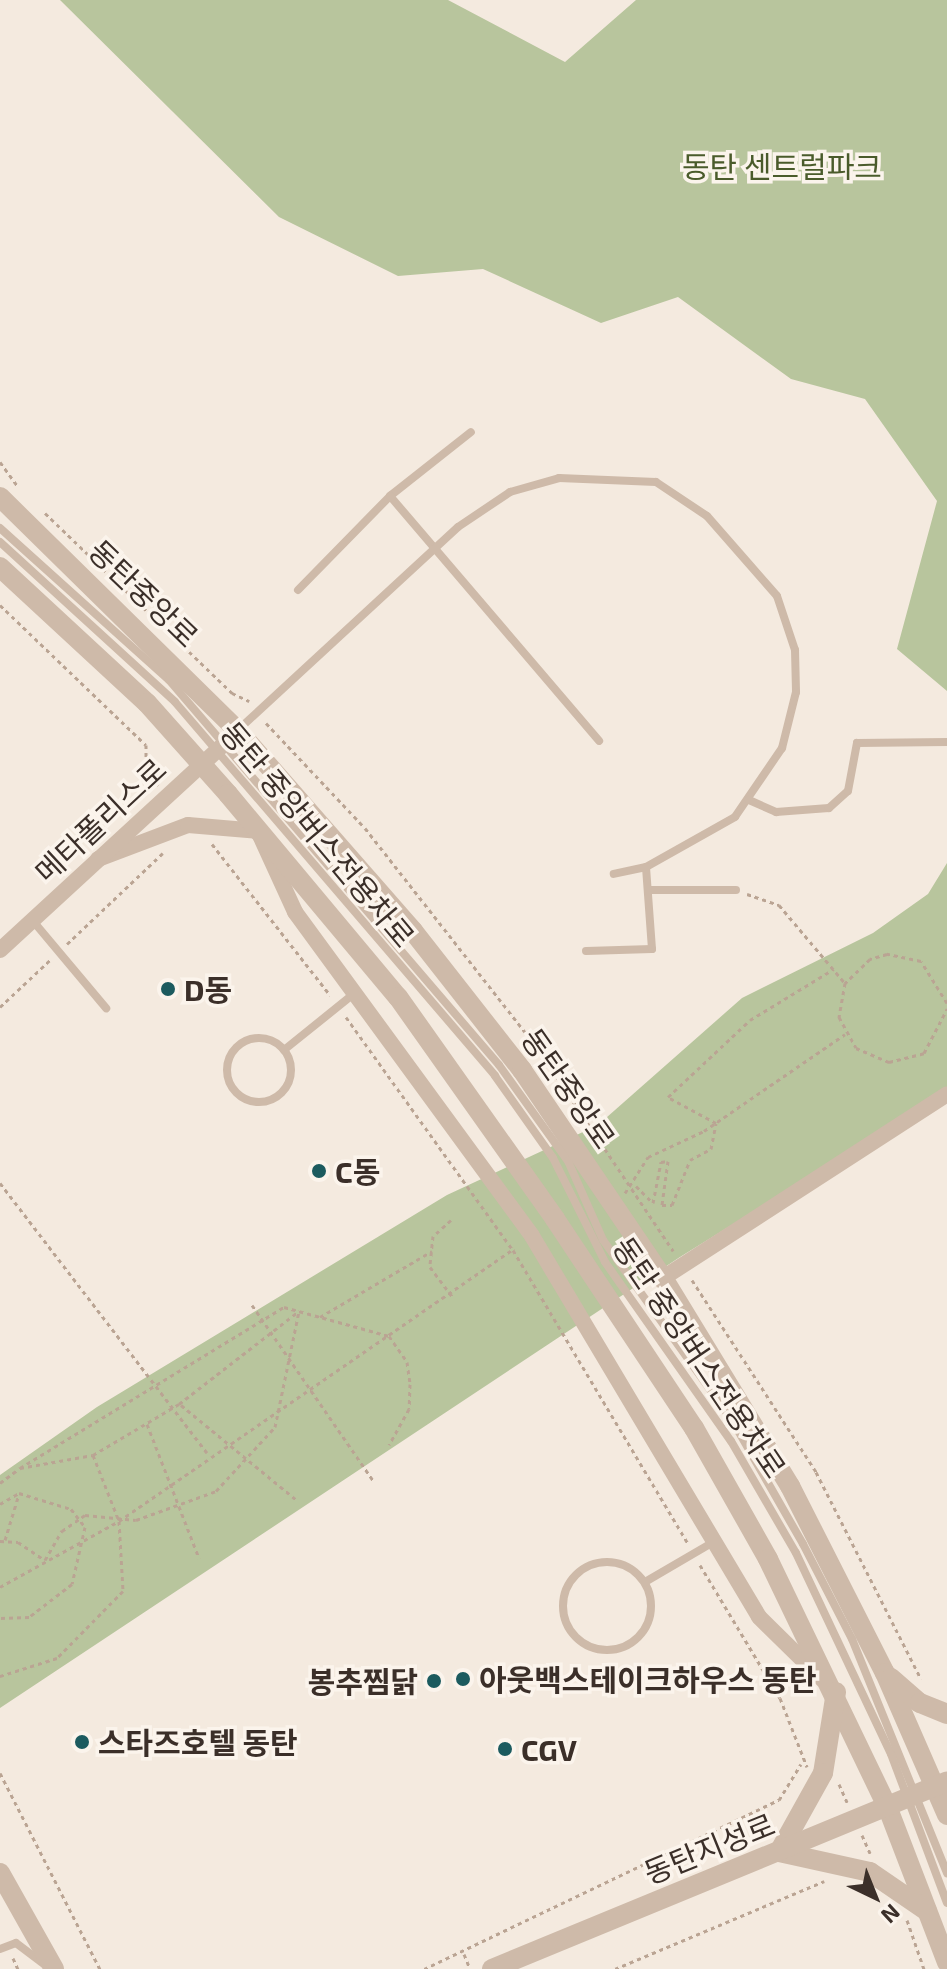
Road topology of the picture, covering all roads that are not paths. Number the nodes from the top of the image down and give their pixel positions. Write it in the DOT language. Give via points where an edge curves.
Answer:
graph roads {
  1 [pos="471,432"];
  2 [pos="390,496"];
  3 [pos="0,497"];
  4 [pos="0,528"];
  5 [pos="0,542"];
  6 [pos="437,547"];
  7 [pos="0,567"];
  8 [pos="298,590"];
  9 [pos="599,741"];
  10 [pos="947,742"];
  11 [pos="220,747"];
  12 [pos="749,800"];
  13 [pos="258,831"];
  14 [pos="98,859"];
  15 [pos="646,867"];
  16 [pos="614,874"];
  17 [pos="648,890"];
  18 [pos="736,890"];
  19 [pos="32,920"];
  20 [pos="0,950"];
  21 [pos="586,951"];
  22 [pos="358,991"];
  23 [pos="106,1008"];
  24 [pos="284,1050"];
  25 [pos="947,1094"];
  26 [pos="663,1278"];
  27 [pos="718,1539"];
  28 [pos="645,1582"];
  29 [pos="568,1625"];
  30 [pos="558,1630"];
  31 [pos="885,1673"];
  32 [pos="836,1692"];
  33 [pos="947,1714"];
  34 [pos="927,1790"];
  35 [pos="887,1806"];
  36 [pos="947,1815"];
  37 [pos="779,1852"];
  38 [pos="0,1873"];
  39 [pos="947,1873"];
  40 [pos="939,1908"];
  41 [pos="0,1949"];
  42 [pos="947,1962"];
  43 [pos="514,1965"];
  44 [pos="51,1969"];
  45 [pos="492,1969"];
  1 -- 2 [label="lane"];
  2 -- 6 [label="lane"];
  2 -- 8 [label="lane"];
  3 -- 11 [label="street, 동탄중앙로"];
  4 -- 11 [label="lane, 동탄 중앙버스전용차로" via="96,609"];
  5 -- 11 [label="lane, 동탄 중앙버스전용차로" via="143,668"];
  6 -- 9 [label="lane"];
  6 -- 11 [label="lane"];
  6 -- 12 [label="lane" via="510,492 559,478 656,482 707,516 777,596 795,650 796,692 782,748"];
  7 -- 11 [label="street, 동탄중앙로"];
  10 -- 12 [label="lane" via="857,743 848,791 829,808 789,813"];
  11 -- 13 [label="street, 동탄중앙로"];
  11 -- 14 [label="street, 메타폴리스로"];
  11 -- 26 [label="street, 동탄중앙로" via="413,931"];
  11 -- 34 [label="lane, 동탄 중앙버스전용차로" via="499,1065 568,1161 603,1240 777,1495"];
  12 -- 15 [label="lane" via="735,817"];
  13 -- 14 [label="street" via="188,825"];
  13 -- 22 [label="street, 동탄중앙로" via="295,912"];
  13 -- 32 [label="street, 동탄중앙로" via="398,997 555,1219 694,1428"];
  14 -- 19 [label="street, 메타폴리스로"];
  15 -- 16 [label="lane"];
  15 -- 17 [label="lane"];
  17 -- 18 [label="lane"];
  17 -- 21 [label="lane" via="652,949"];
  19 -- 20 [label="street, 메타폴리스로"];
  19 -- 23 [label="lane"];
  22 -- 24 [label="lane"];
  22 -- 27 [label="street, 동탄중앙로" via="532,1236"];
  24 -- 24 [label="lane" via="268,1038 237,1044 226,1074 230,1092 257,1102 281,1095 291,1081"];
  25 -- 26 [label="street"];
  26 -- 31 [label="street, 동탄중앙로" via="790,1486"];
  27 -- 28 [label="lane"];
  27 -- 32 [label="street, 동탄중앙로" via="759,1617"];
  28 -- 29 [label="lane" via="628,1565 586,1565 569,1581"];
  28 -- 29 [label="lane" via="650,1626 631,1645 606,1652 582,1645"];
  29 -- 30 [label="lane"];
  31 -- 33 [label="street" via="920,1703"];
  31 -- 34 [label="street, 동탄중앙로"];
  32 -- 35 [label="street, 동탄중앙로"];
  32 -- 37 [label="street" via="823,1773"];
  34 -- 35 [label="street, 동탄지성로"];
  34 -- 36 [label="street, 동탄중앙로"];
  34 -- 39 [label="lane, 동탄 중앙버스전용차로"];
  34 -- 40 [label="lane, 동탄 중앙버스전용차로"];
  35 -- 37 [label="street, 동탄지성로"];
  35 -- 40 [label="street, 동탄중앙로"];
  37 -- 40 [label="street" via="870,1872"];
  37 -- 43 [label="street, 동탄지성로"];
  38 -- 44 [label="street"];
  40 -- 42 [label="street, 동탄중앙로"];
  41 -- 44 [label="lane" via="16,1943"];
  43 -- 45 [label="street, 동탄지성로"];
}
